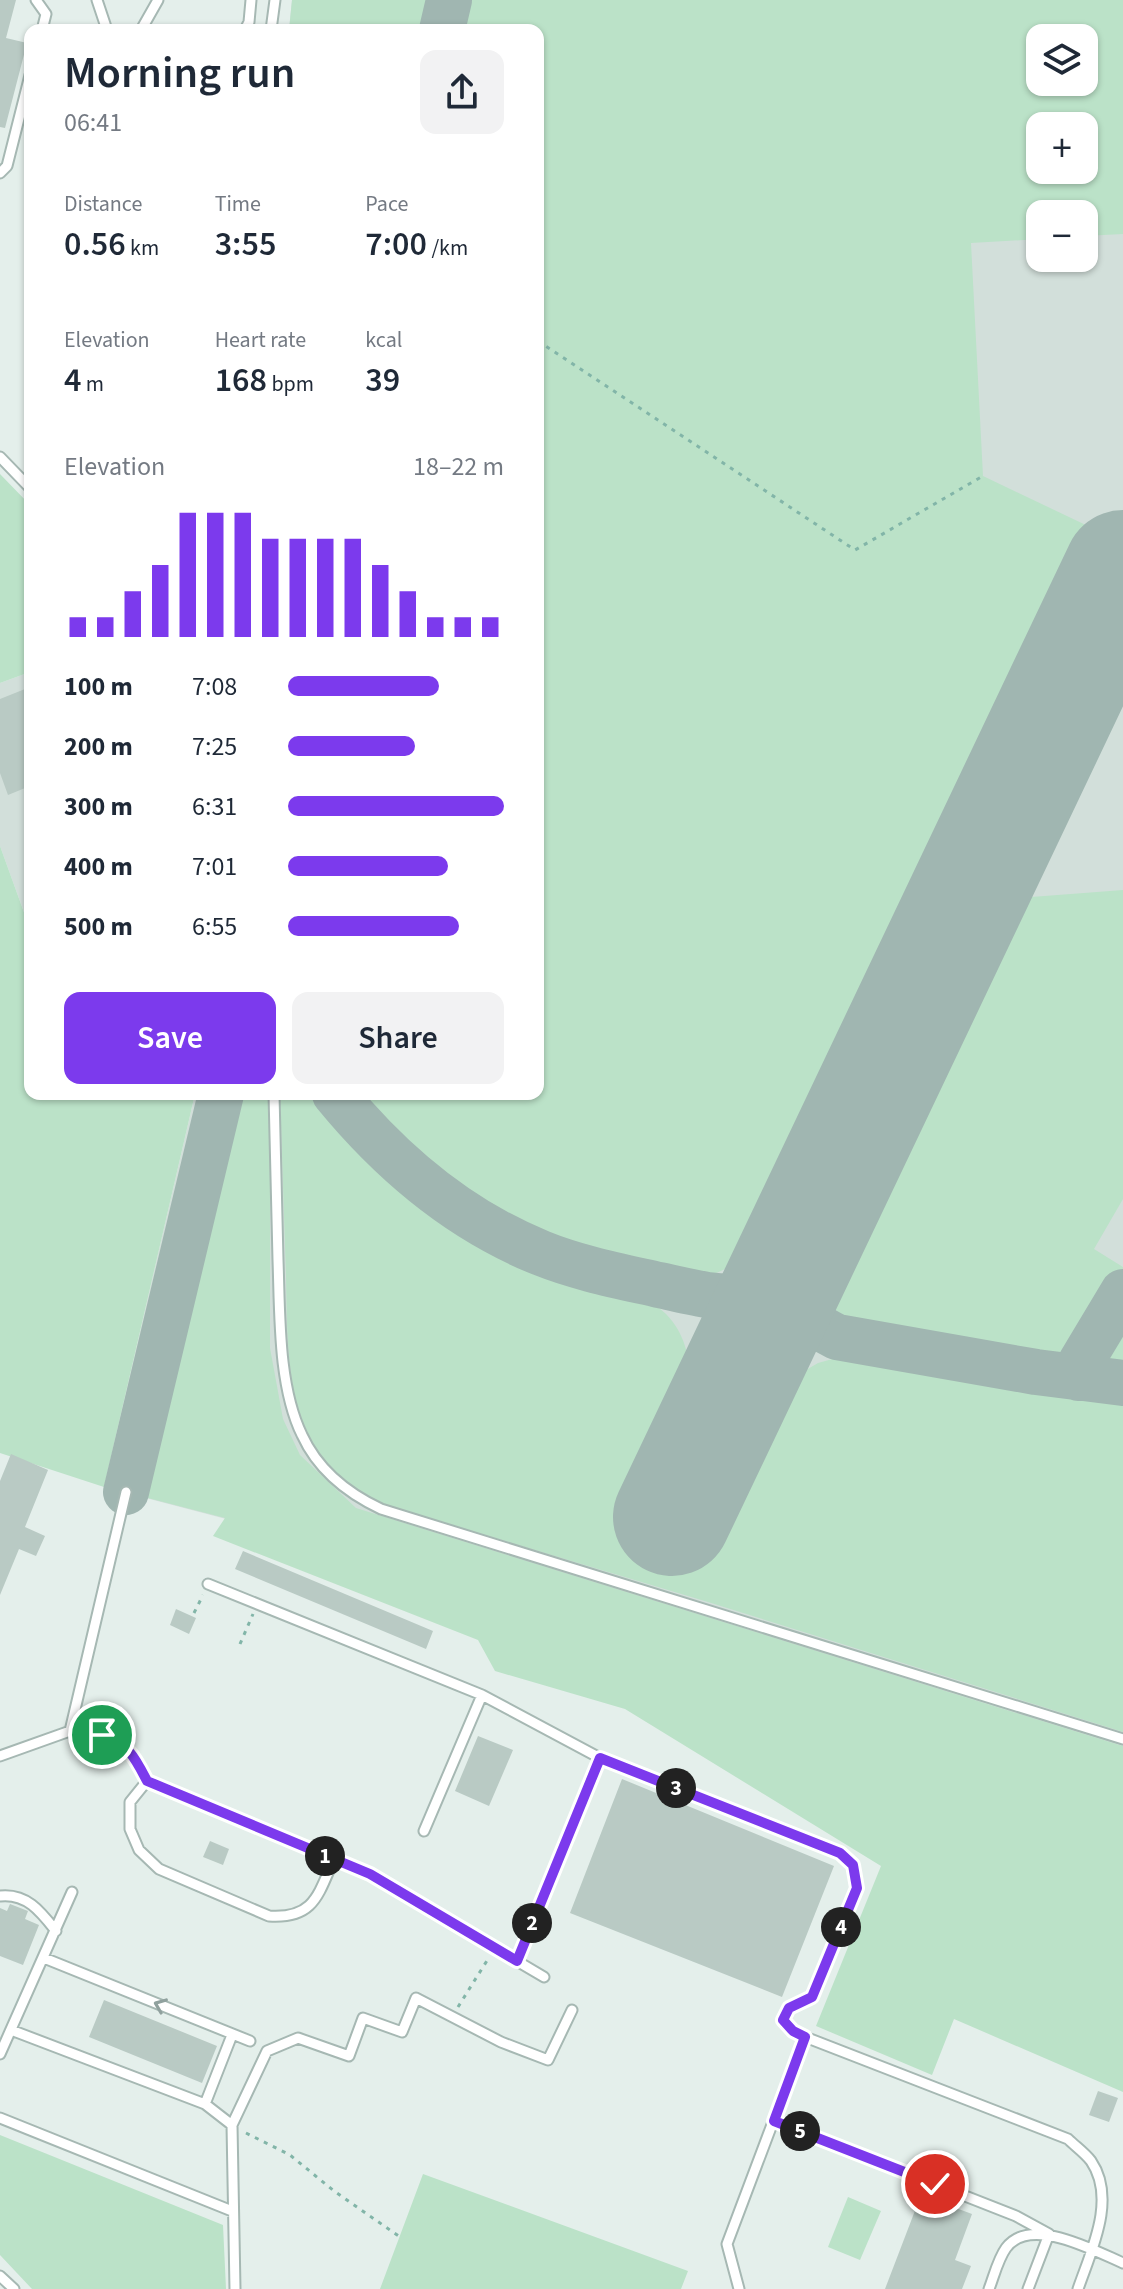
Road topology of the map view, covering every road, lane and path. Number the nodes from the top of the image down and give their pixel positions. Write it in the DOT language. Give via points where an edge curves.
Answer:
graph roads {
  1 [pos="36,0"];
  2 [pos="97,0"];
  3 [pos="158,0"];
  4 [pos="251,0"];
  5 [pos="275,0"];
  6 [pos="44,24"];
  7 [pos="105,24"];
  8 [pos="144,24"];
  9 [pos="248,24"];
  10 [pos="272,24"];
  11 [pos="24,99"];
  12 [pos="0,173"];
  13 [pos="544,345"];
  14 [pos="0,457"];
  15 [pos="983,476"];
  16 [pos="24,482"];
  17 [pos="274,1100"];
  18 [pos="126,1492"];
  19 [pos="208,1584"];
  20 [pos="258,1604"];
  21 [pos="194,1613"];
  22 [pos="240,1644"];
  23 [pos="482,1695"];
  24 [pos="70,1731"];
  25 [pos="1123,1739"];
  26 [pos="0,1756"];
  27 [pos="600,1758"];
  28 [pos="147,1781"];
  29 [pos="424,1831"];
  30 [pos="334,1859"];
  31 [pos="72,1892"];
  32 [pos="0,1896"];
  33 [pos="56,1931"];
  34 [pos="495,1948"];
  35 [pos="44,1958"];
  36 [pos="517,1961"];
  37 [pos="544,1977"];
  38 [pos="572,2010"];
  39 [pos="452,2017"];
  40 [pos="11,2030"];
  41 [pos="232,2035"];
  42 [pos="805,2037"];
  43 [pos="250,2041"];
  44 [pos="0,2054"];
  45 [pos="205,2104"];
  46 [pos="0,2118"];
  47 [pos="774,2121"];
  48 [pos="232,2125"];
  49 [pos="232,2211"];
  50 [pos="1049,2234"];
  51 [pos="400,2237"];
  52 [pos="1092,2249"];
  53 [pos="1123,2263"];
  54 [pos="0,2276"];
  55 [pos="14,2289"];
  56 [pos="235,2289"];
  57 [pos="739,2289"];
  58 [pos="989,2289"];
  59 [pos="1028,2289"];
  60 [pos="1078,2289"];
  1 -- 6 [label="lane" via="46,14"];
  2 -- 7 [label="lane"];
  3 -- 8 [label="lane"];
  4 -- 9 [label="lane"];
  5 -- 10 [label="lane"];
  11 -- 12 [label="lane" via="7,166"];
  13 -- 15 [label="path" via="855,550"];
  14 -- 16 [label="lane"];
  17 -- 25 [label="lane" via="280,1325 288,1387 301,1434 344,1488 381,1509"];
  18 -- 24 [label="lane"];
  19 -- 20 [label="lane"];
  19 -- 21 [label="path"];
  20 -- 22 [label="path"];
  20 -- 23 [label="lane"];
  23 -- 27 [label="lane"];
  23 -- 29 [label="lane"];
  24 -- 26 [label="lane"];
  24 -- 28 [label="lane" via="88,1729 120,1742 134,1755"];
  27 -- 36 [label="lane"];
  27 -- 42 [label="lane" via="840,1853 853,1865 857,1888 812,1997 789,2008 783,2020"];
  28 -- 30 [label="lane"];
  28 -- 30 [label="lane" via="130,1802 130,1829 139,1850 159,1869 269,1916 302,1913 318,1895"];
  30 -- 34 [label="lane" via="370,1874"];
  31 -- 33 [label="lane"];
  32 -- 33 [label="lane" via="12,1894 34,1904"];
  33 -- 35 [label="lane"];
  34 -- 36 [label="lane"];
  34 -- 39 [label="path"];
  35 -- 40 [label="lane"];
  41 -- 35 [label="lane, one-way"];
  36 -- 37 [label="lane"];
  38 -- 39 [label="lane" via="548,2060"];
  39 -- 48 [label="lane" via="416,1998 402,2032 363,2018 349,2056 298,2038 267,2051"];
  40 -- 44 [label="lane"];
  40 -- 45 [label="lane"];
  41 -- 43 [label="lane"];
  41 -- 45 [label="lane"];
  42 -- 47 [label="lane"];
  42 -- 52 [label="lane" via="1068,2139 1092,2162 1103,2196"];
  45 -- 48 [label="lane"];
  46 -- 49 [label="lane"];
  47 -- 50 [label="lane" via="1016,2216"];
  47 -- 57 [label="lane" via="727,2244"];
  48 -- 49 [label="lane"];
  48 -- 51 [label="path" via="290,2155"];
  49 -- 56 [label="lane"];
  50 -- 52 [label="lane"];
  50 -- 58 [label="lane" via="1026,2235 1007,2246"];
  50 -- 59 [label="lane"];
  52 -- 53 [label="lane"];
  52 -- 60 [label="lane"];
  54 -- 55 [label="lane"];
}
